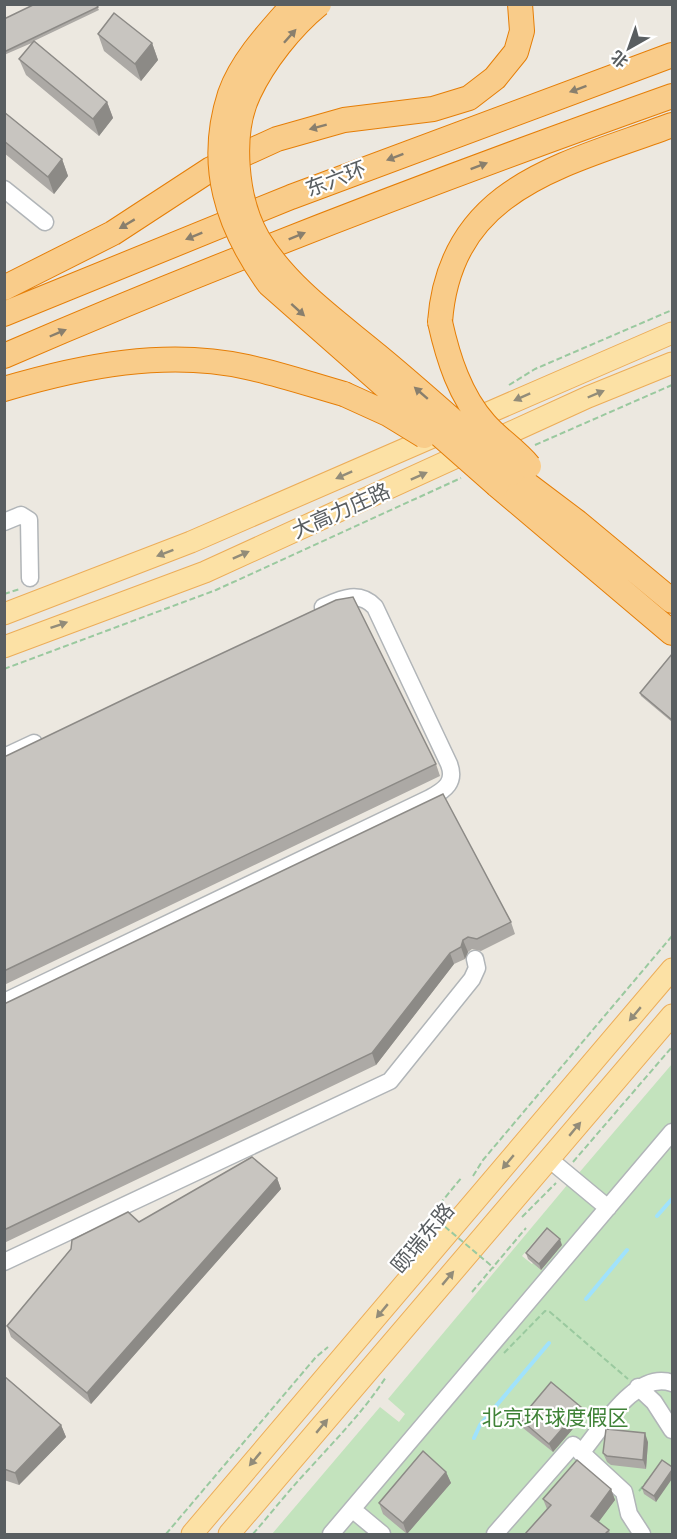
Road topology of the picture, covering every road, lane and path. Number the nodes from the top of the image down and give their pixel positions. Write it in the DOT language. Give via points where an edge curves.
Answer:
graph roads {
  1 [pos="294,4"];
  2 [pos="319,4"];
  3 [pos="520,4"];
  4 [pos="672,55"];
  5 [pos="672,96"];
  6 [pos="672,125"];
  7 [pos="220,165"];
  8 [pos="4,189"];
  9 [pos="45,222"];
  10 [pos="4,288"];
  11 [pos="4,314"];
  12 [pos="672,333"];
  13 [pos="4,356"];
  14 [pos="672,363"];
  15 [pos="672,385"];
  16 [pos="4,389"];
  17 [pos="518,468"];
  18 [pos="466,476"];
  19 [pos="4,522"];
  20 [pos="30,578"];
  21 [pos="672,601"];
  22 [pos="4,614"];
  23 [pos="304,616"];
  24 [pos="672,633"];
  25 [pos="4,647"];
  26 [pos="4,669"];
  27 [pos="47,736"];
  28 [pos="4,757"];
  29 [pos="672,936"];
  30 [pos="475,959"];
  31 [pos="672,969"];
  32 [pos="4,1002"];
  33 [pos="672,1015"];
  34 [pos="672,1047"];
  35 [pos="672,1132"];
  36 [pos="557,1166"];
  37 [pos="462,1177"];
  38 [pos="473,1177"];
  39 [pos="608,1208"];
  40 [pos="445,1212"];
  41 [pos="430,1215"];
  42 [pos="520,1219"];
  43 [pos="437,1222"];
  44 [pos="526,1228"];
  45 [pos="411,1239"];
  46 [pos="491,1254"];
  47 [pos="4,1262"];
  48 [pos="483,1262"];
  49 [pos="494,1268"];
  50 [pos="472,1292"];
  51 [pos="330,1346"];
  52 [pos="500,1354"];
  53 [pos="387,1376"];
  54 [pos="672,1383"];
  55 [pos="638,1387"];
  56 [pos="672,1430"];
  57 [pos="581,1453"];
  58 [pos="655,1477"];
  59 [pos="626,1500"];
  60 [pos="352,1509"];
  61 [pos="166,1534"];
  62 [pos="192,1534"];
  63 [pos="229,1534"];
  64 [pos="253,1534"];
  65 [pos="331,1534"];
  66 [pos="382,1534"];
  67 [pos="495,1534"];
  68 [pos="642,1534"];
  1 -- 7 [label="highway, bridge" via="251,56 231,93"];
  17 -- 2 [label="highway, one-way, bridge" via="315,304 283,273 257,238 241,197 237,160 248,95 270,57"];
  3 -- 7 [label="highway, one-way" via="522,31 516,52 495,78 469,98 433,109 345,120 277,139"];
  4 -- 11 [label="highway, 东六环, one-way" via="291,196"];
  13 -- 5 [label="highway, 东六环, one-way" via="321,227"];
  6 -- 17 [label="highway, bridge" via="556,170 502,197 474,224 454,256 442,294 440,322 446,352 467,400"];
  7 -- 10 [label="highway, one-way" via="113,233"];
  7 -- 17 [label="highway, one-way, bridge" via="230,216 247,253 269,284"];
  8 -- 9 [label="street"];
  12 -- 22 [label="main road, 大高力庄路, one-way" via="191,542"];
  25 -- 14 [label="main road, 大高力庄路, one-way" via="205,572"];
  15 -- 17 [label="path"];
  16 -- 17 [label="highway, bridge" via="68,370 164,359 245,366 344,394 415,429"];
  17 -- 21 [label="highway"];
  17 -- 24 [label="highway"];
  18 -- 26 [label="path" via="216,590"];
  19 -- 20 [label="street" via="21,514 29,520"];
  23 -- 32 [label="street" via="349,597 364,599 375,607 449,764 449,784 427,800"];
  27 -- 28 [label="street"];
  29 -- 38 [label="path" via="483,1160"];
  30 -- 47 [label="street" via="477,968 472,979 390,1080"];
  31 -- 62 [label="main road, 颐瑞东路, one-way"];
  36 -- 33 [label="main road, one-way"];
  34 -- 36 [label="path"];
  35 -- 39 [label="street"];
  36 -- 39 [label="street"];
  36 -- 42 [label="path" via="541,1201"];
  63 -- 36 [label="main road, one-way"];
  37 -- 41 [label="path"];
  39 -- 60 [label="street"];
  40 -- 43 [label="path, 颐瑞东路"];
  41 -- 45 [label="path"];
  41 -- 49 [label="path, bridge"];
  44 -- 49 [label="path"];
  46 -- 48 [label="path"];
  49 -- 50 [label="path"];
  51 -- 61 [label="path" via="316,1357"];
  52 -- 55 [label="path" via="508,1352 545,1311 550,1312"];
  53 -- 64 [label="path" via="369,1404"];
  54 -- 55 [label="street" via="653,1381"];
  55 -- 56 [label="street" via="654,1402"];
  55 -- 57 [label="street"];
  57 -- 59 [label="street"];
  57 -- 67 [label="street" via="573,1445"];
  58 -- 59 [label="path" via="651,1474"];
  59 -- 68 [label="street"];
  60 -- 65 [label="street"];
  60 -- 66 [label="street"];
}
